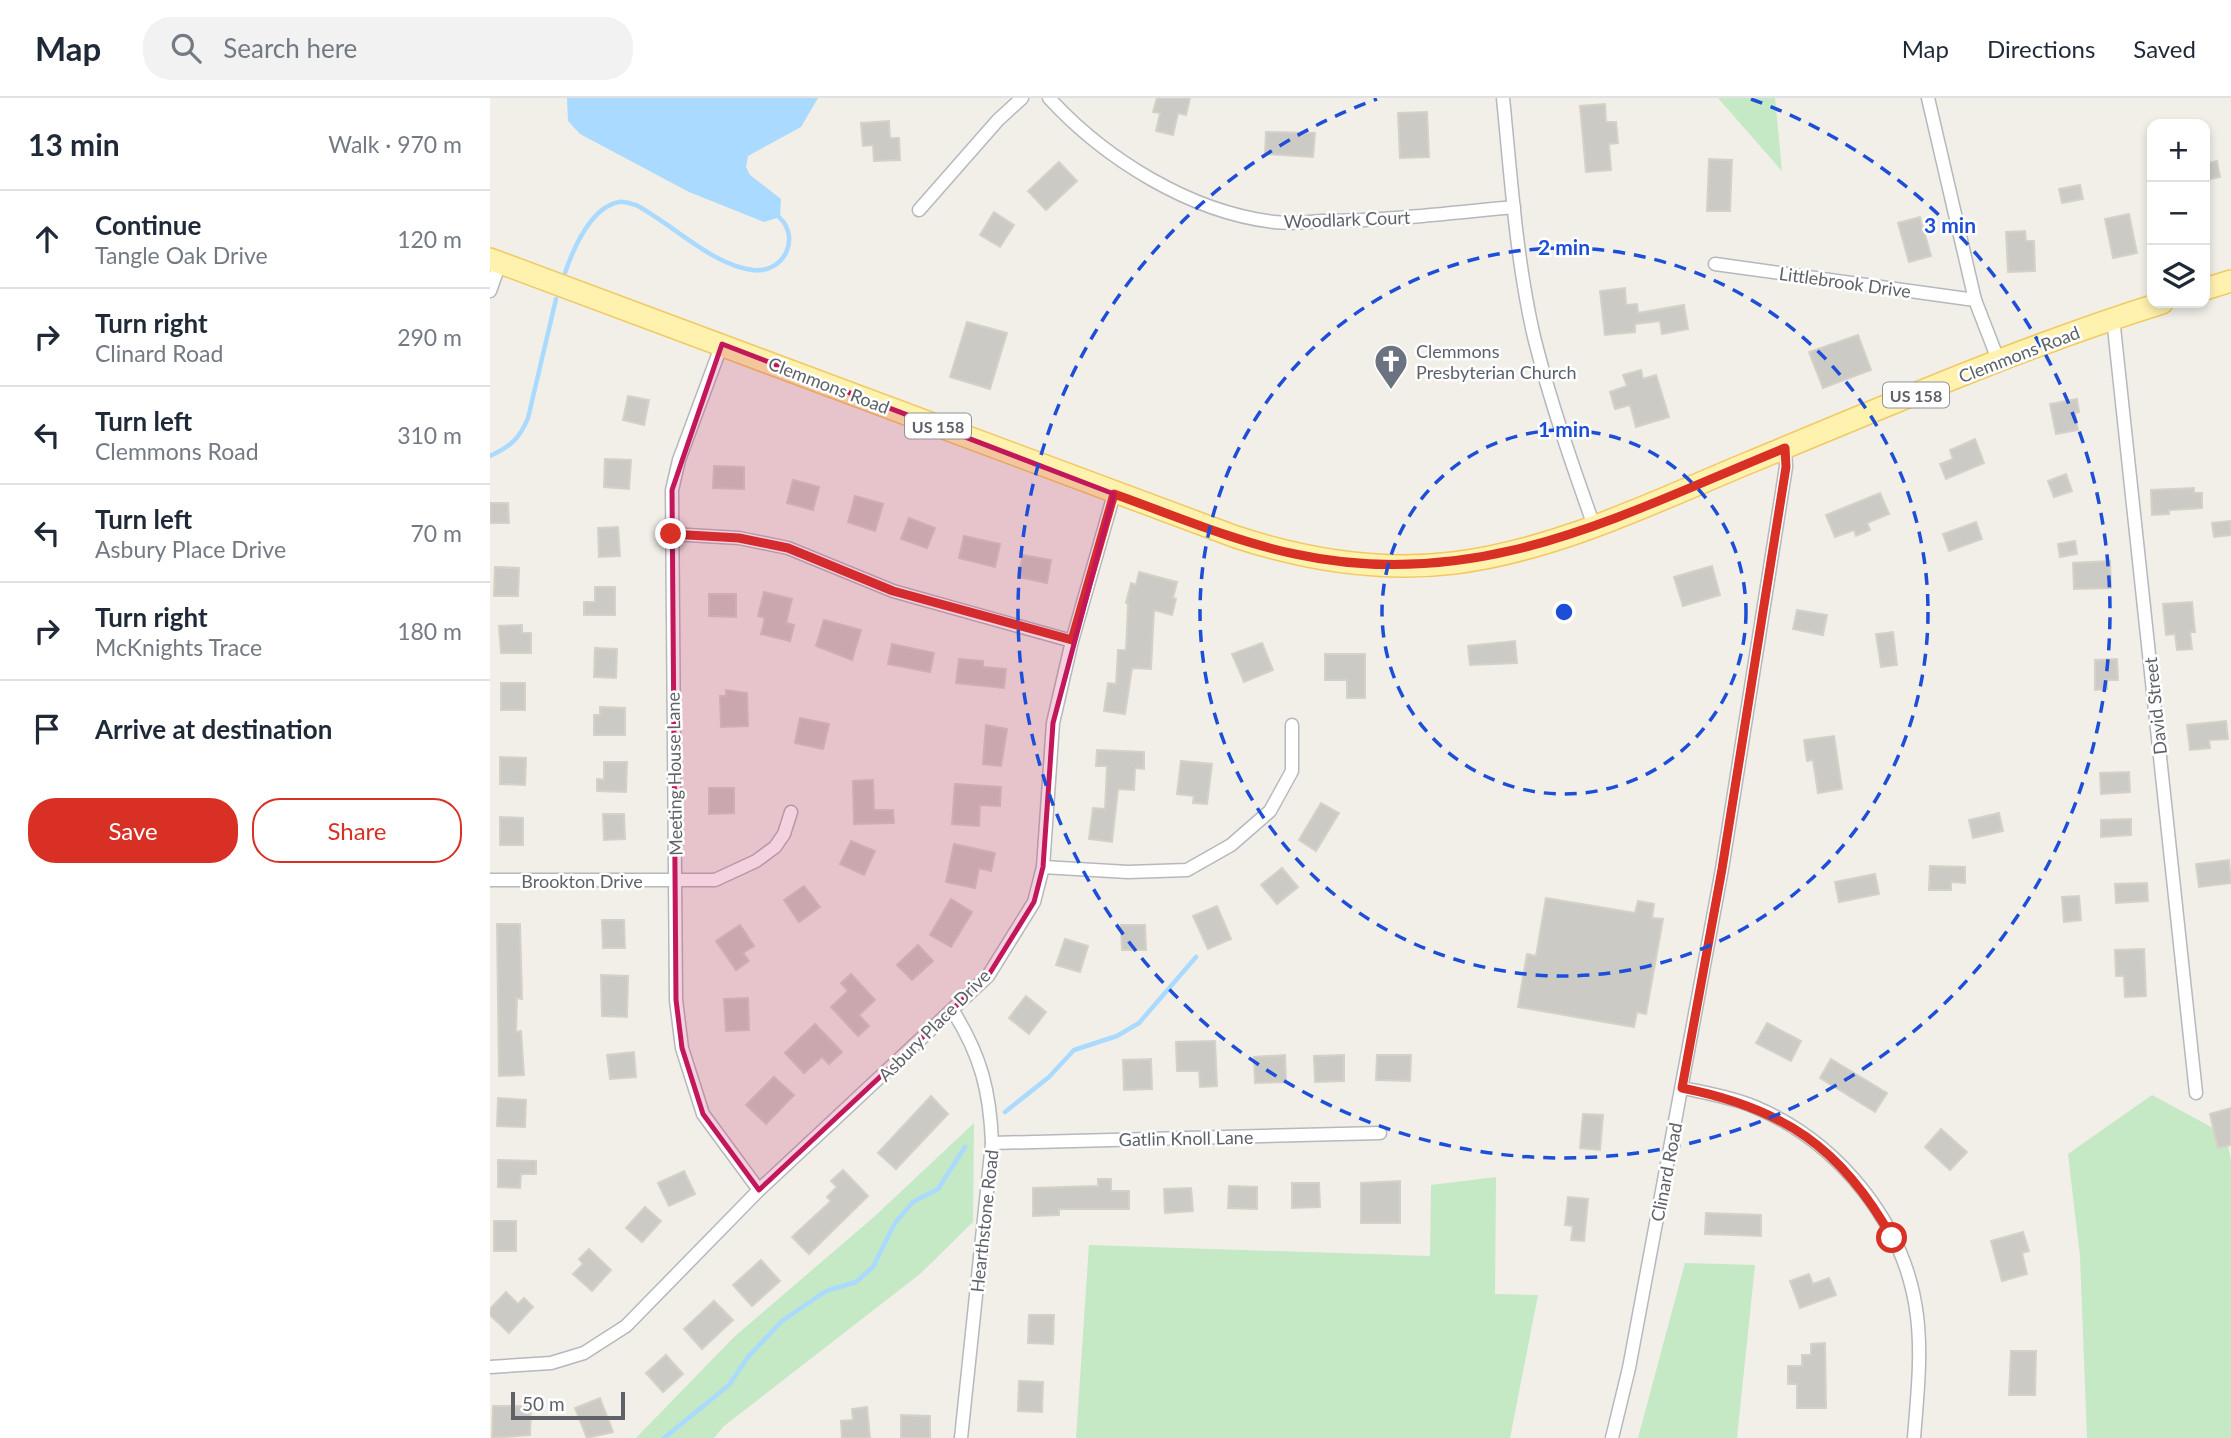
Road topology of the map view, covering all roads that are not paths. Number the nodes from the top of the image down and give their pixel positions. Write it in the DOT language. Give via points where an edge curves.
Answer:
graph roads {
  1 [pos="1022,98"];
  2 [pos="1049,98"];
  3 [pos="1503,98"];
  4 [pos="1928,98"];
  5 [pos="1514,207"];
  6 [pos="919,210"];
  7 [pos="495,261"];
  8 [pos="1715,264"];
  9 [pos="2231,281"];
  10 [pos="2210,287"];
  11 [pos="490,291"];
  12 [pos="1975,300"];
  13 [pos="2147,308"];
  14 [pos="2113,318"];
  15 [pos="722,344"];
  16 [pos="1999,362"];
  17 [pos="1785,448"];
  18 [pos="1114,494"];
  19 [pos="1594,526"];
  20 [pos="671,534"];
  21 [pos="1072,640"];
  22 [pos="1292,725"];
  23 [pos="791,812"];
  24 [pos="1043,867"];
  25 [pos="490,880"];
  26 [pos="675,882"];
  27 [pos="953,1012"];
  28 [pos="1682,1088"];
  29 [pos="2196,1093"];
  30 [pos="1380,1133"];
  31 [pos="992,1143"];
  32 [pos="759,1190"];
  33 [pos="490,1367"];
  34 [pos="961,1438"];
  35 [pos="1612,1438"];
  36 [pos="1914,1438"];
  1 -- 6 [label="street"];
  2 -- 5 [label="street, Woodlark Court" via="1078,129 1133,169 1196,202 1274,222 1368,221"];
  3 -- 5 [label="street"];
  4 -- 12 [label="street"];
  5 -- 19 [label="street" via="1534,335 1563,439"];
  7 -- 11 [label="street"];
  7 -- 15 [label="main road, Clemmons Road / US 158"];
  8 -- 12 [label="street, Littlebrook Drive"];
  9 -- 10 [label="main road"];
  12 -- 16 [label="street"];
  13 -- 14 [label="main road, Clemmons Road / US 158"];
  14 -- 16 [label="main road, Clemmons Road / US 158"];
  14 -- 29 [label="street, David Street"];
  15 -- 18 [label="main road, Clemmons Road / US 158"];
  15 -- 20 [label="street, Meeting House Lane" via="679,460 672,490"];
  16 -- 17 [label="main road, Clemmons Road / US 158"];
  17 -- 19 [label="main road, Clemmons Road / US 158"];
  17 -- 28 [label="street, Clinard Road" via="1786,467 1750,701"];
  18 -- 19 [label="main road, Clemmons Road / US 158" via="1270,548 1363,565 1407,567 1480,559"];
  18 -- 21 [label="street, Asbury Place Drive"];
  20 -- 21 [label="street" via="739,538 788,548 893,591"];
  20 -- 26 [label="street, Meeting House Lane"];
  21 -- 24 [label="street, Asbury Place Drive" via="1053,723"];
  22 -- 24 [label="street" via="1292,771 1270,811 1231,845 1187,870"];
  23 -- 26 [label="street, Brookton Drive" via="775,848 757,861 715,880"];
  24 -- 27 [label="street, Asbury Place Drive" via="1034,902 988,976"];
  25 -- 26 [label="street, Brookton Drive"];
  26 -- 32 [label="street, Meeting House Lane" via="676,1000 682,1048 703,1114"];
  27 -- 31 [label="street, Hearthstone Road" via="974,1044 990,1098"];
  27 -- 32 [label="street, Asbury Place Drive"];
  28 -- 35 [label="street, Clinard Road"];
  28 -- 36 [label="street" via="1735,1100 1792,1125 1840,1164 1875,1208 1906,1270 1917,1314"];
  30 -- 31 [label="street, Gatlin Knoll Lane"];
  31 -- 34 [label="street, Hearthstone Road"];
  32 -- 33 [label="street, Asbury Place Drive" via="626,1326 584,1353 551,1363"];
}
